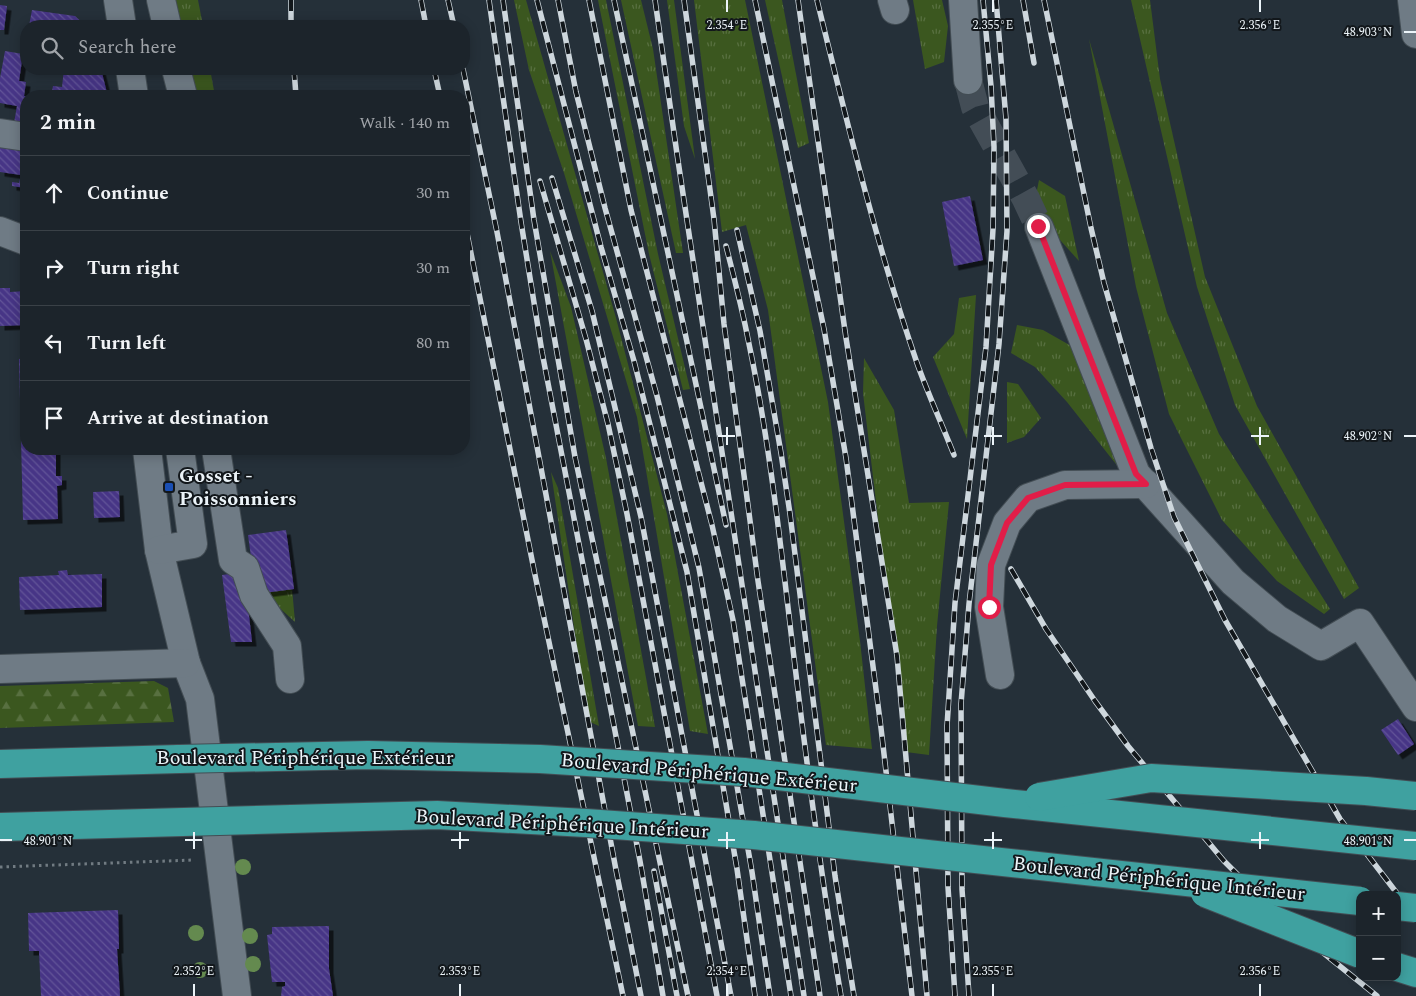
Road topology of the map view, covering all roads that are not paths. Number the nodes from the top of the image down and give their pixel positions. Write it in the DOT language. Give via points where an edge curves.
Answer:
graph roads {
  1 [pos="118,0"];
  2 [pos="161,0"];
  3 [pos="963,0"];
  4 [pos="1412,0"];
  5 [pos="121,20"];
  6 [pos="166,20"];
  7 [pos="1416,34"];
  8 [pos="131,75"];
  9 [pos="178,75"];
  10 [pos="968,80"];
  11 [pos="133,90"];
  12 [pos="181,90"];
  13 [pos="0,133"];
  14 [pos="20,136"];
  15 [pos="1038,226"];
  16 [pos="0,231"];
  17 [pos="20,239"];
  18 [pos="148,455"];
  19 [pos="181,455"];
  20 [pos="217,455"];
  21 [pos="1146,484"];
  22 [pos="159,550"];
  23 [pos="184,652"];
  24 [pos="0,669"];
  25 [pos="1000,675"];
  26 [pos="290,679"];
  27 [pos="1416,707"];
  28 [pos="0,764"];
  29 [pos="1416,796"];
  30 [pos="1006,803"];
  31 [pos="0,827"];
  32 [pos="1416,846"];
  33 [pos="1171,880"];
  34 [pos="1356,901"];
  35 [pos="1401,906"];
  36 [pos="1416,908"];
  37 [pos="1356,952"];
  38 [pos="1401,968"];
  39 [pos="1416,973"];
  40 [pos="237,996"];
  1 -- 5 [label="street"];
  2 -- 6 [label="street"];
  3 -- 10 [label="street"];
  4 -- 7 [label="street"];
  8 -- 11 [label="street"];
  9 -- 12 [label="street"];
  13 -- 14 [label="street"];
  15 -- 21 [label="street" via="1136,474"];
  16 -- 17 [label="street"];
  18 -- 22 [label="street"];
  19 -- 22 [label="street" via="193,544"];
  20 -- 26 [label="street" via="233,560 245,568 254,595 287,646"];
  21 -- 25 [label="street" via="1065,485 1028,498 1007,523 991,565 989,607"];
  21 -- 27 [label="street" via="1233,582 1277,619 1321,646 1360,623"];
  22 -- 23 [label="street"];
  23 -- 24 [label="street"];
  23 -- 40 [label="street" via="200,699"];
  28 -- 30 [label="highway, Boulevard Périphérique Extérieur, bridge" via="368,755 540,759 744,772"];
  29 -- 30 [label="highway, bridge" via="1150,778"];
  30 -- 32 [label="highway, Boulevard Périphérique Extérieur, bridge"];
  31 -- 33 [label="highway, Boulevard Périphérique Intérieur, bridge" via="437,815 586,822 754,836"];
  33 -- 34 [label="highway, Boulevard Périphérique Intérieur, bridge"];
  33 -- 37 [label="highway, bridge"];
  35 -- 36 [label="highway, bridge"];
  38 -- 39 [label="highway"];
}
